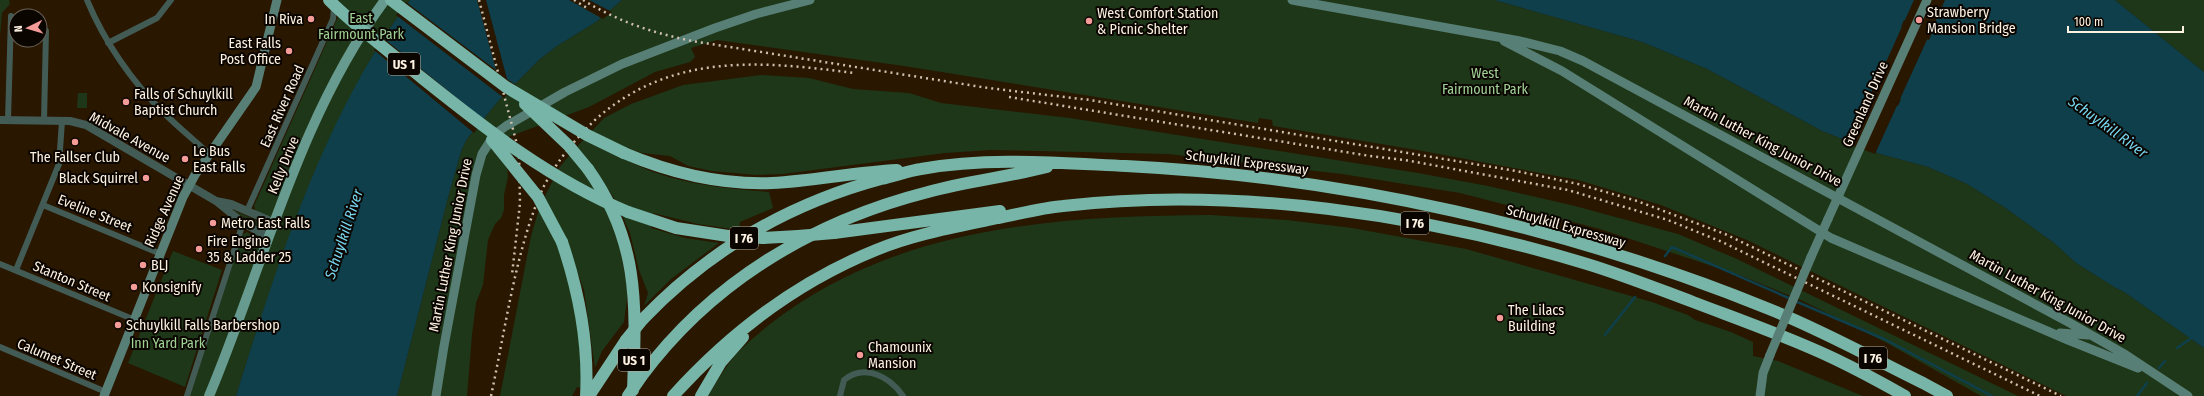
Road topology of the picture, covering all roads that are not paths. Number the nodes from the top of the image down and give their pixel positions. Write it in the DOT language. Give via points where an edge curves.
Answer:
graph roads {
  1 [pos="87,0"];
  2 [pos="171,0"];
  3 [pos="278,0"];
  4 [pos="385,0"];
  5 [pos="391,0"];
  6 [pos="810,0"];
  7 [pos="1292,0"];
  8 [pos="1927,0"];
  9 [pos="330,3"];
  10 [pos="362,34"];
  11 [pos="1494,37"];
  12 [pos="108,43"];
  13 [pos="9,48"];
  14 [pos="46,48"];
  15 [pos="1560,51"];
  16 [pos="1562,71"];
  17 [pos="506,87"];
  18 [pos="4,120"];
  19 [pos="44,121"];
  20 [pos="62,121"];
  21 [pos="481,126"];
  22 [pos="209,154"];
  23 [pos="1065,163"];
  24 [pos="920,169"];
  25 [pos="190,186"];
  26 [pos="216,201"];
  27 [pos="43,205"];
  28 [pos="1059,206"];
  29 [pos="247,212"];
  30 [pos="243,223"];
  31 [pos="274,223"];
  32 [pos="1822,233"];
  33 [pos="269,238"];
  34 [pos="161,254"];
  35 [pos="0,264"];
  36 [pos="16,270"];
  37 [pos="782,300"];
  38 [pos="134,320"];
  39 [pos="2054,332"];
  40 [pos="2091,335"];
  41 [pos="0,347"];
  42 [pos="2153,373"];
  43 [pos="105,394"];
  44 [pos="187,396"];
  45 [pos="209,396"];
  46 [pos="436,396"];
  47 [pos="586,396"];
  48 [pos="589,396"];
  49 [pos="628,396"];
  50 [pos="633,396"];
  51 [pos="673,396"];
  52 [pos="701,396"];
  53 [pos="840,396"];
  54 [pos="903,396"];
  55 [pos="1760,396"];
  56 [pos="1905,396"];
  57 [pos="1946,396"];
  58 [pos="2188,396"];
  1 -- 12 [label="street"];
  2 -- 12 [label="street" via="157,18"];
  3 -- 22 [label="main road, Ridge Avenue" via="258,82"];
  4 -- 10 [label="main road, Kelly Drive"];
  5 -- 17 [label="highway, US 1, bridge"];
  6 -- 46 [label="main road, Martin Luther King Junior Drive" via="733,21 622,64 565,92 494,135 482,154 476,175"];
  7 -- 11 [label="main road, Martin Luther King Junior Drive"];
  8 -- 32 [label="main road, Greenland Drive, bridge"];
  9 -- 10 [label="main road"];
  9 -- 21 [label="highway, US 1, bridge"];
  9 -- 29 [label="street, East River Road" via="333,19"];
  10 -- 31 [label="main road, Kelly Drive" via="321,110"];
  11 -- 15 [label="main road, Martin Luther King Junior Drive"];
  11 -- 16 [label="main road"];
  12 -- 22 [label="street" via="164,113"];
  13 -- 18 [label="street"];
  14 -- 19 [label="street"];
  15 -- 16 [label="main road" via="1558,65"];
  15 -- 40 [label="main road, Martin Luther King Junior Drive" via="1605,72"];
  16 -- 32 [label="main road"];
  17 -- 24 [label="highway, bridge" via="587,135 624,153 672,170 702,177 737,182 773,183 865,172"];
  17 -- 50 [label="highway, US 1, bridge" via="560,137 588,169 615,216 629,258 634,285 636,323"];
  18 -- 19 [label="street, Midvale Avenue"];
  19 -- 20 [label="street, Midvale Avenue"];
  20 -- 25 [label="street, Midvale Avenue" via="78,122 93,128"];
  20 -- 27 [label="street" via="59,164"];
  21 -- 28 [label="highway, bridge" via="557,177 628,212 676,228 728,236 798,236 961,215"];
  21 -- 47 [label="highway, US 1, bridge" via="535,192 562,242 575,283 583,323"];
  22 -- 25 [label="main road, Ridge Avenue"];
  23 -- 24 [label="highway, Schuylkill Expressway / I 76" via="986,163"];
  23 -- 49 [label="highway, bridge" via="1001,178 951,186 907,198 864,212 800,240 756,267 708,304 663,348"];
  23 -- 57 [label="highway, Schuylkill Expressway / I 76" via="1184,170 1304,184 1430,207 1568,241 1772,310"];
  24 -- 48 [label="highway, Schuylkill Expressway / I 76, bridge" via="838,191 780,216 701,266 643,319"];
  25 -- 26 [label="street, Midvale Avenue"];
  25 -- 34 [label="main road, Ridge Avenue"];
  26 -- 29 [label="street, Midvale Avenue" via="231,204"];
  26 -- 30 [label="street, Midvale Avenue"];
  27 -- 34 [label="street, Eveline Street"];
  27 -- 36 [label="street"];
  28 -- 37 [label="highway, I 76" via="952,227 899,241 835,269"];
  28 -- 56 [label="highway, I 76" via="1152,200 1250,203 1371,216 1465,233 1587,264 1756,326 1833,358"];
  29 -- 31 [label="street, Midvale Avenue"];
  30 -- 33 [label="street, Midvale Avenue"];
  30 -- 44 [label="street"];
  31 -- 33 [label="main road, Kelly Drive"];
  32 -- 39 [label="main road" via="1955,292"];
  32 -- 55 [label="main road, bridge" via="1763,373"];
  33 -- 45 [label="main road, Kelly Drive"];
  34 -- 38 [label="main road, Ridge Avenue"];
  35 -- 36 [label="street, Stanton Street"];
  36 -- 38 [label="street, Stanton Street"];
  37 -- 51 [label="highway, I 76" via="732,338"];
  37 -- 52 [label="highway" via="732,348"];
  38 -- 43 [label="main road, Ridge Avenue"];
  39 -- 40 [label="main road"];
  39 -- 42 [label="main road" via="2115,360"];
  40 -- 42 [label="main road, Martin Luther King Junior Drive"];
  41 -- 43 [label="street, Calumet Street"];
  42 -- 58 [label="main road, Martin Luther King Junior Drive"];
  53 -- 54 [label="street" via="844,380 854,374 868,372 882,376"];
}
